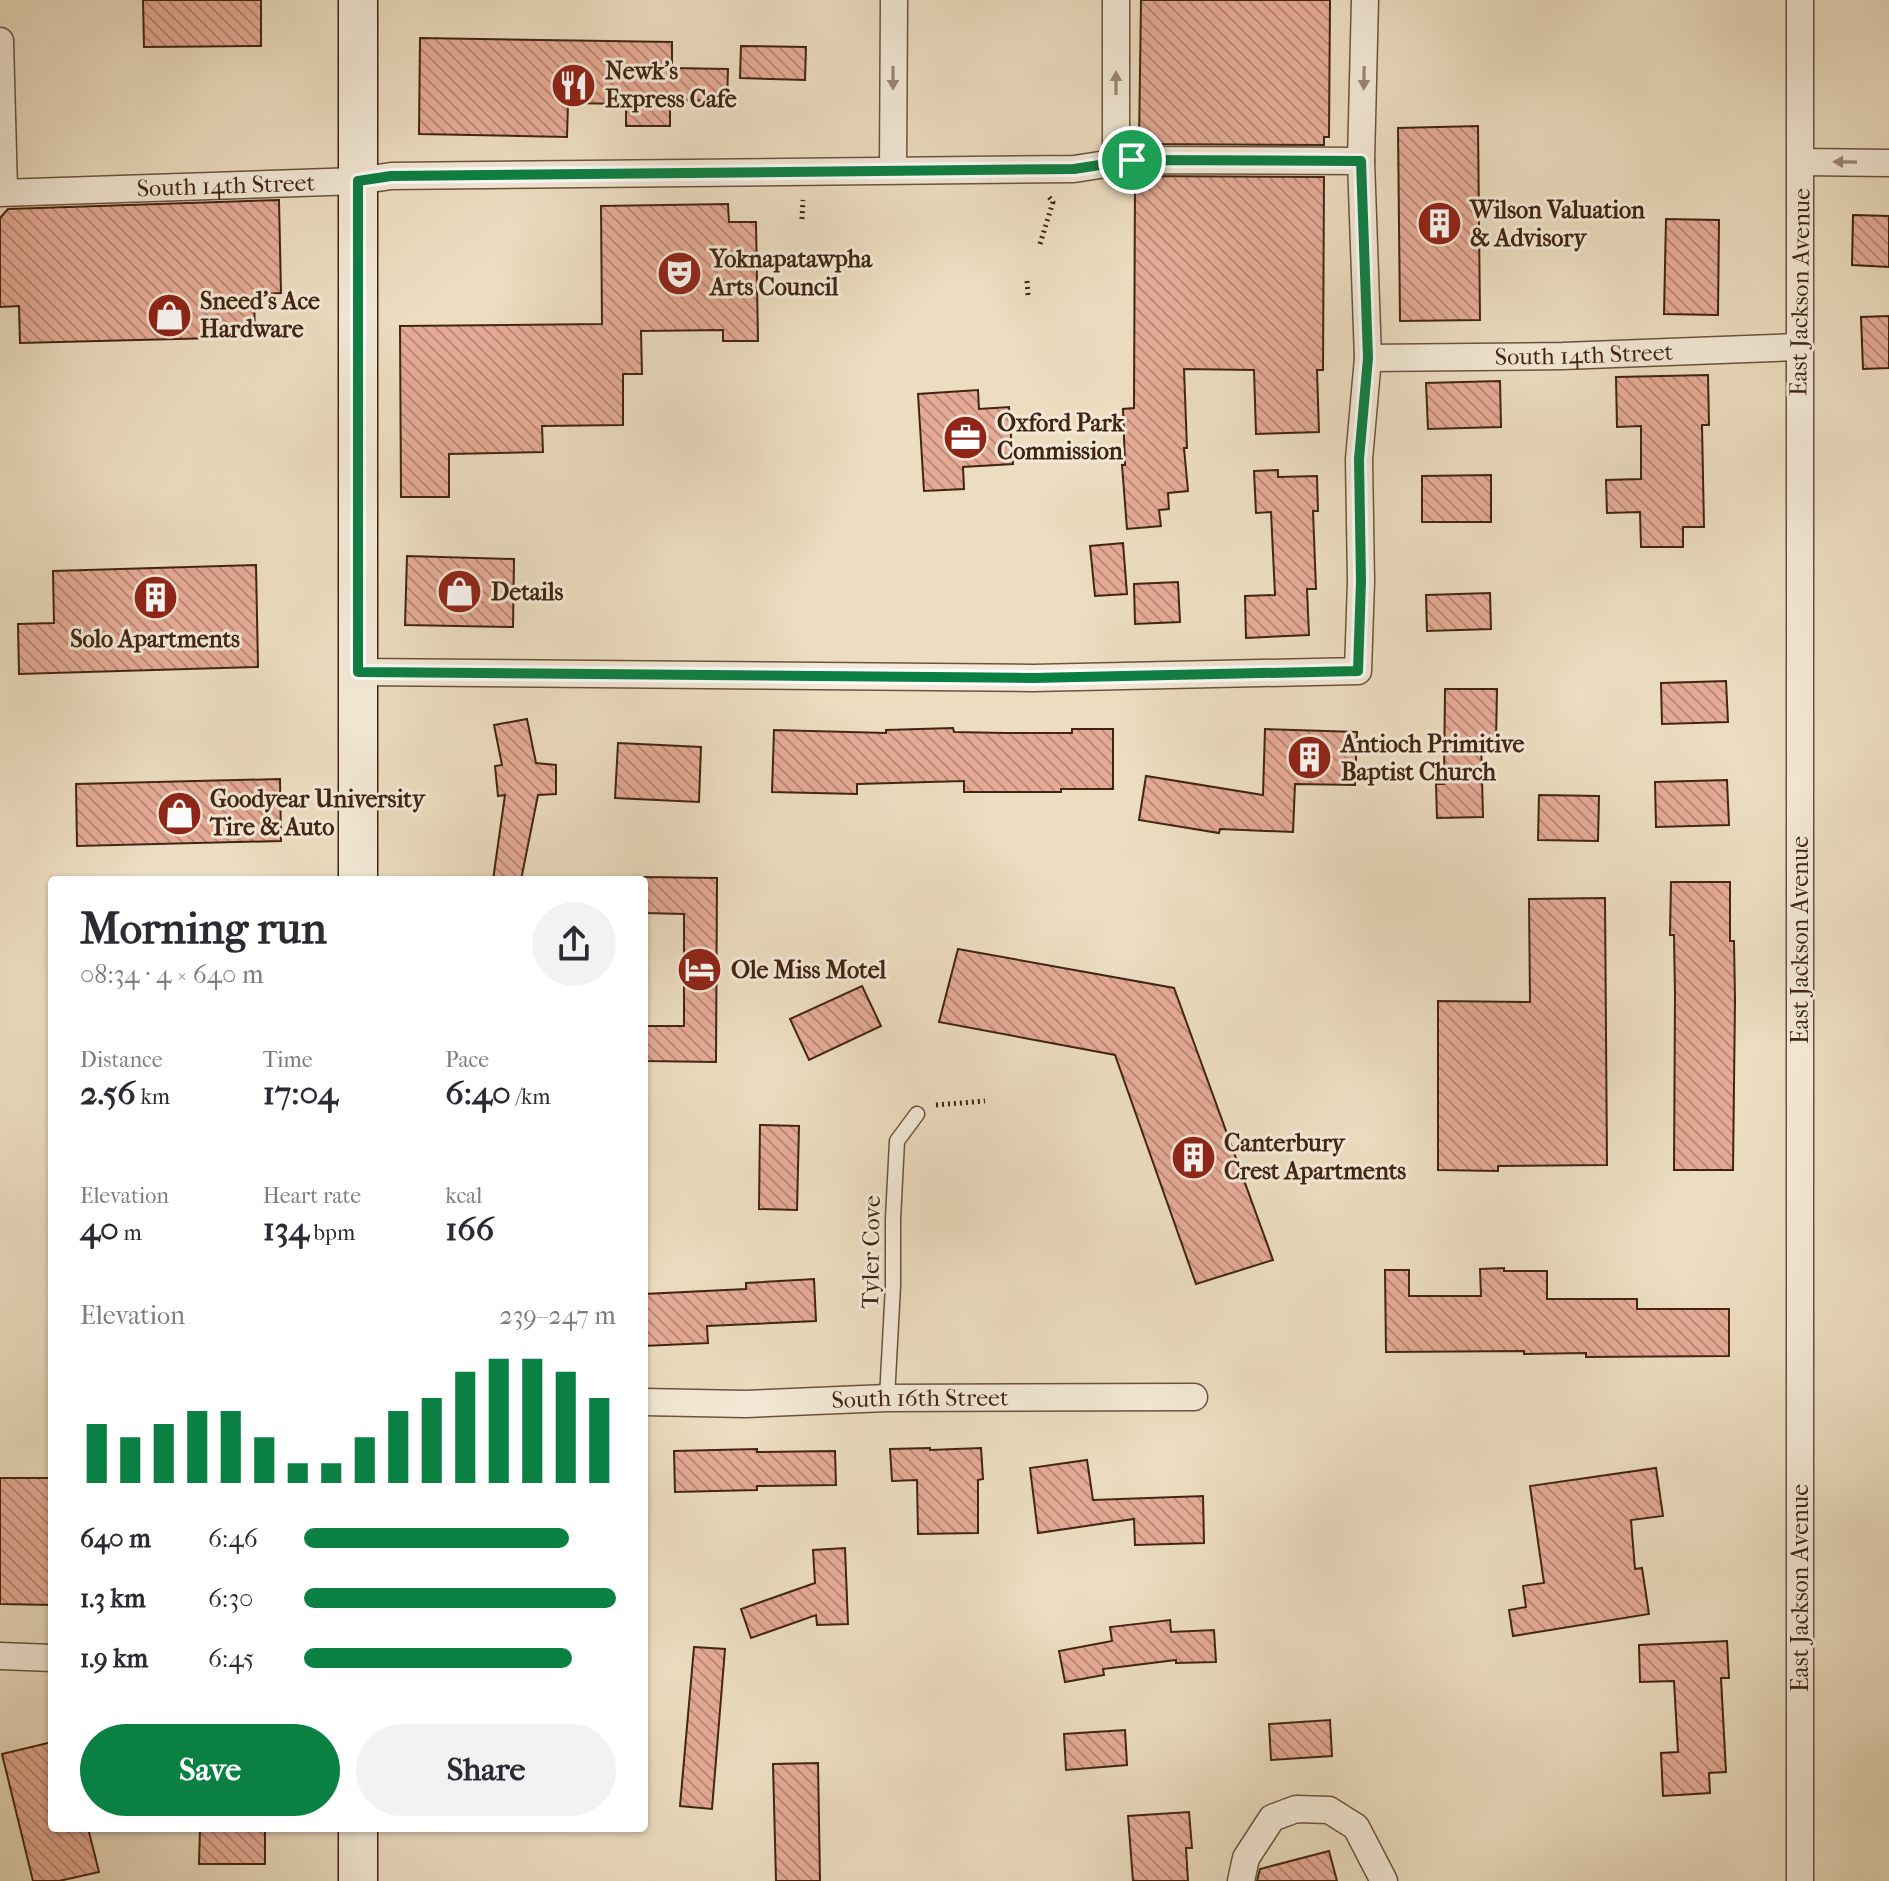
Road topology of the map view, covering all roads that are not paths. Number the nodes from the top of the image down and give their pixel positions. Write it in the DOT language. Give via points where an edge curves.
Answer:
graph roads {
  1 [pos="358,0"];
  2 [pos="894,0"];
  3 [pos="1116,0"];
  4 [pos="1365,0"];
  5 [pos="1800,0"];
  6 [pos="0,41"];
  7 [pos="1116,161"];
  8 [pos="1361,161"];
  9 [pos="1801,162"];
  10 [pos="1889,163"];
  11 [pos="893,170"];
  12 [pos="358,181"];
  13 [pos="2,192"];
  14 [pos="1798,347"];
  15 [pos="1368,358"];
  16 [pos="358,672"];
  17 [pos="358,876"];
  18 [pos="917,1114"];
  19 [pos="1194,1397"];
  20 [pos="887,1398"];
  21 [pos="648,1402"];
  22 [pos="0,1656"];
  23 [pos="48,1658"];
  24 [pos="358,1832"];
  25 [pos="358,1881"];
  26 [pos="1241,1881"];
  27 [pos="1384,1881"];
  28 [pos="1800,1881"];
  1 -- 12 [label="main road"];
  2 -- 11 [label="street, one-way"];
  7 -- 3 [label="street, one-way"];
  4 -- 8 [label="street, one-way"];
  5 -- 9 [label="street, East Jackson Avenue"];
  6 -- 13 [label="street"];
  7 -- 8 [label="street, South 14th Street"];
  7 -- 11 [label="street, South 14th Street" via="1074,169"];
  8 -- 15 [label="street"];
  10 -- 9 [label="street, one-way"];
  9 -- 14 [label="street, East Jackson Avenue"];
  11 -- 12 [label="street, South 14th Street" via="391,176"];
  12 -- 13 [label="street, South 14th Street"];
  12 -- 16 [label="main road"];
  14 -- 15 [label="street, South 14th Street"];
  14 -- 28 [label="street, East Jackson Avenue"];
  15 -- 16 [label="street" via="1359,459 1358,671 1033,678"];
  16 -- 17 [label="main road"];
  18 -- 20 [label="lane, Tyler Cove" via="897,1141"];
  19 -- 20 [label="street, South 16th Street"];
  20 -- 21 [label="street, South 16th Street"];
  22 -- 23 [label="street"];
  24 -- 25 [label="main road"];
  26 -- 27 [label="street" via="1246,1858 1272,1818 1296,1809 1329,1810 1356,1827"];
}
